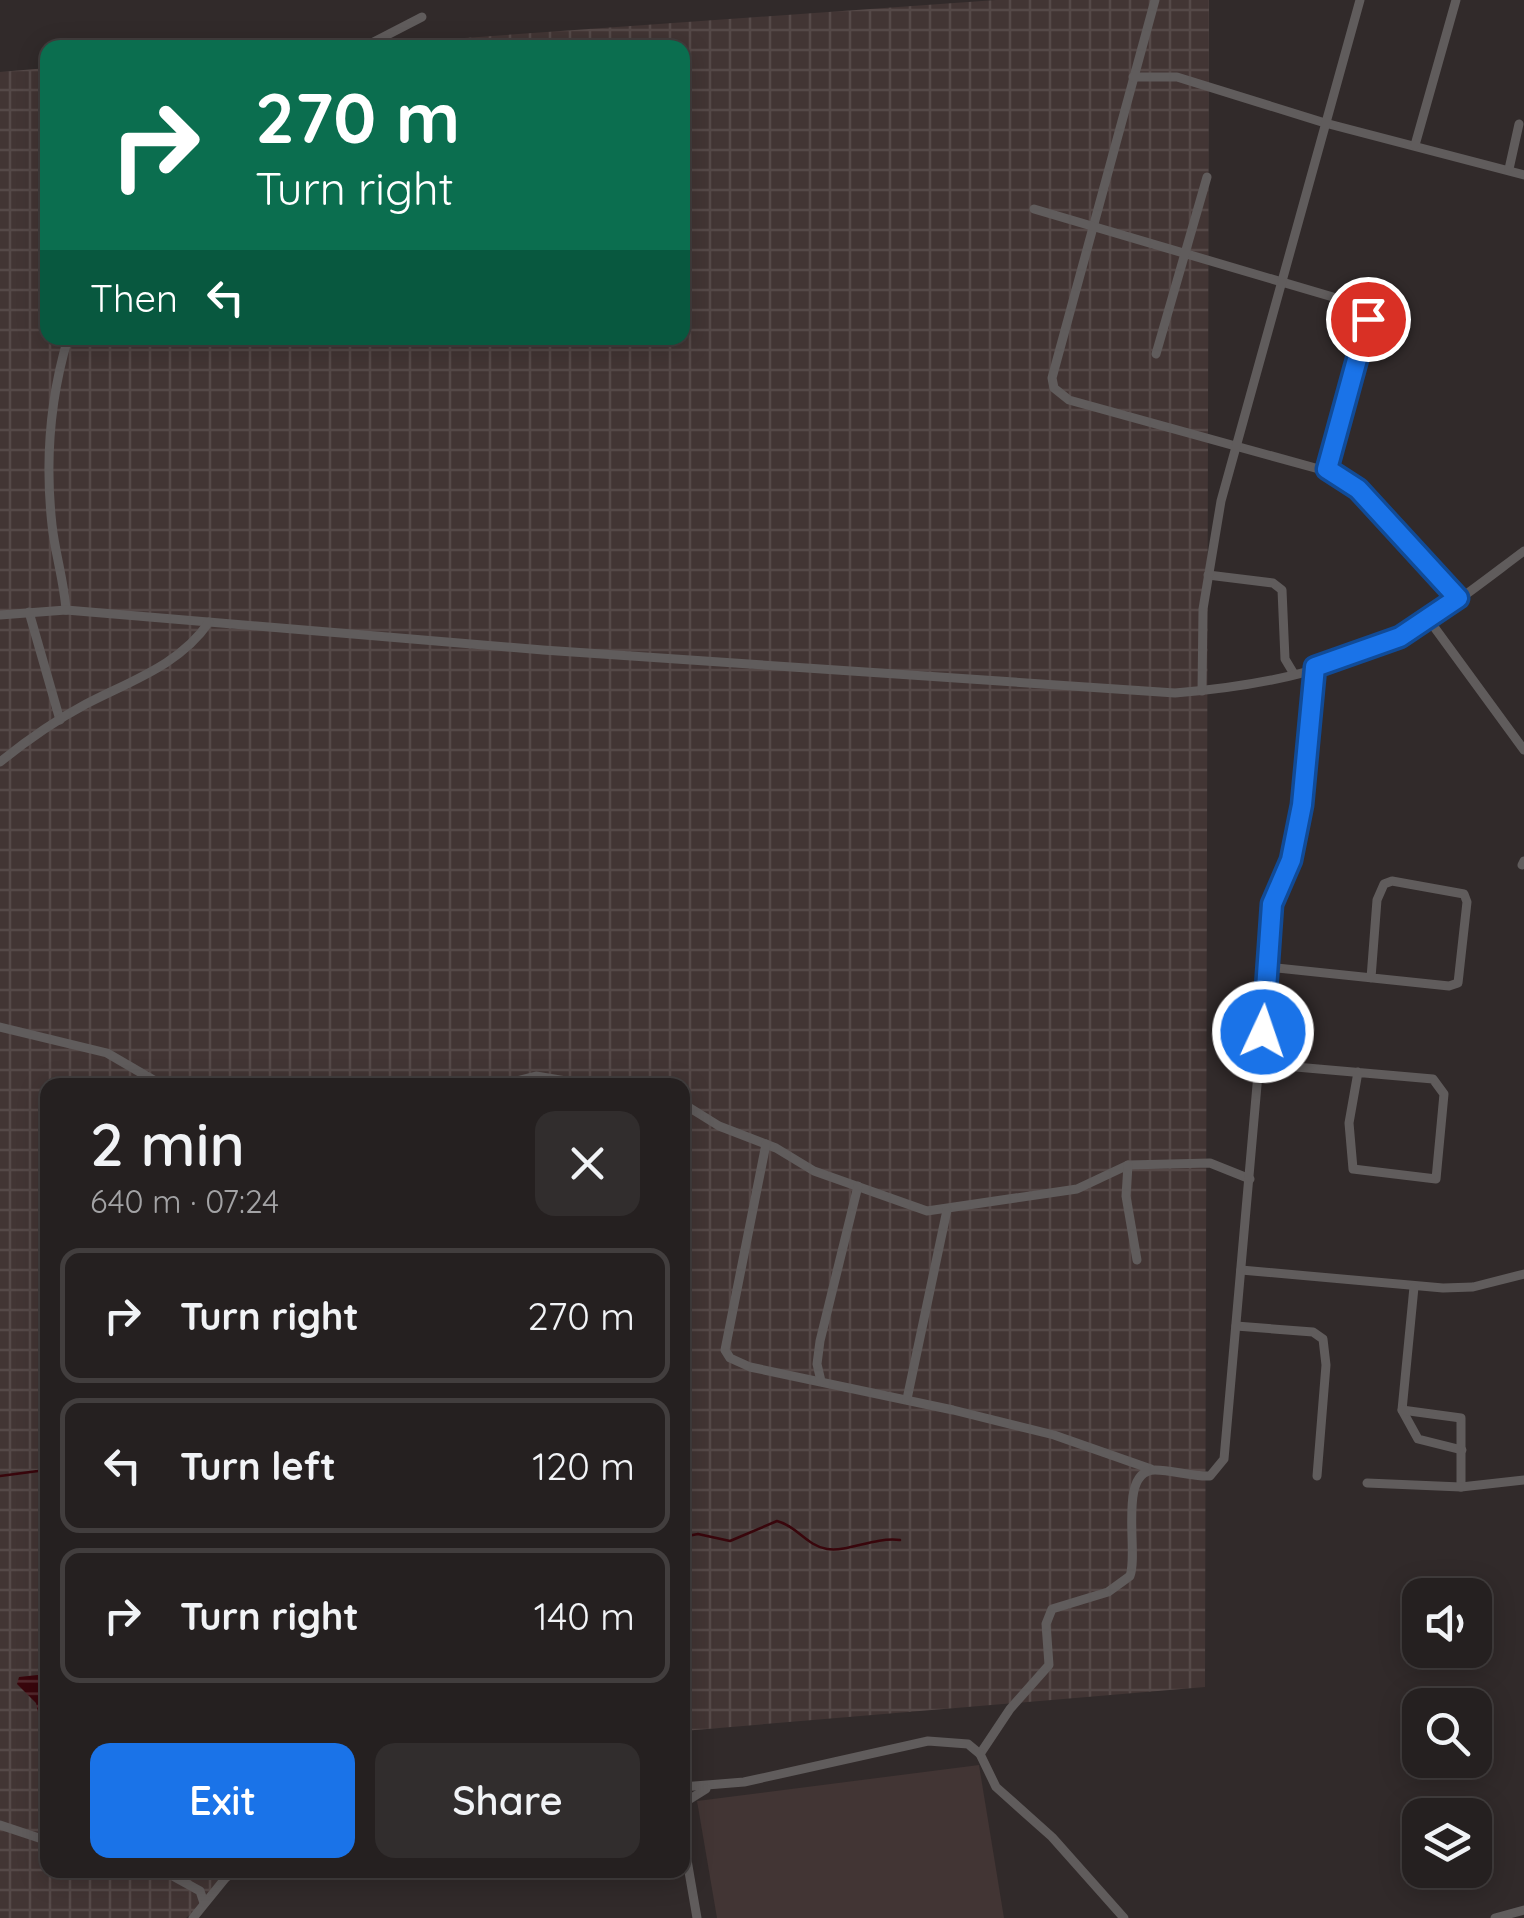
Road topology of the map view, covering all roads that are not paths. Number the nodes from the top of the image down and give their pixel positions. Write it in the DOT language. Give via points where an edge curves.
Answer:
graph roads {
  1 [pos="1155,0"];
  2 [pos="1360,0"];
  3 [pos="1456,0"];
  4 [pos="422,17"];
  5 [pos="377,40"];
  6 [pos="1133,76"];
  7 [pos="1326,123"];
  8 [pos="1519,124"];
  9 [pos="1415,145"];
  10 [pos="1508,169"];
  11 [pos="1524,175"];
  12 [pos="1207,177"];
  13 [pos="1034,209"];
  14 [pos="1091,230"];
  15 [pos="1184,256"];
  16 [pos="1281,282"];
  17 [pos="66,345"];
  18 [pos="1156,354"];
  19 [pos="1236,444"];
  20 [pos="1327,469"];
  21 [pos="1524,551"];
  22 [pos="1208,575"];
  23 [pos="1458,598"];
  24 [pos="66,610"];
  25 [pos="30,612"];
  26 [pos="0,615"];
  27 [pos="1429,620"];
  28 [pos="209,622"];
  29 [pos="1315,667"];
  30 [pos="1294,674"];
  31 [pos="1202,691"];
  32 [pos="60,720"];
  33 [pos="1524,750"];
  34 [pos="0,762"];
  35 [pos="1267,967"];
  36 [pos="1371,978"];
  37 [pos="0,1027"];
  38 [pos="1261,1064"];
  39 [pos="1358,1072"];
  40 [pos="150,1078"];
  41 [pos="690,1108"];
  42 [pos="766,1144"];
  43 [pos="1128,1165"];
  44 [pos="1250,1178"];
  45 [pos="858,1186"];
  46 [pos="947,1210"];
  47 [pos="1137,1260"];
  48 [pos="1241,1270"];
  49 [pos="1524,1274"];
  50 [pos="1414,1287"];
  51 [pos="1236,1326"];
  52 [pos="821,1381"];
  53 [pos="906,1400"];
  54 [pos="1402,1410"];
  55 [pos="1462,1450"];
  56 [pos="1154,1470"];
  57 [pos="1317,1476"];
  58 [pos="1524,1480"];
  59 [pos="1367,1484"];
  60 [pos="1461,1488"];
  61 [pos="980,1754"];
  62 [pos="690,1788"];
  63 [pos="709,1788"];
  64 [pos="690,1799"];
  65 [pos="0,1825"];
  66 [pos="40,1838"];
  67 [pos="690,1877"];
  68 [pos="176,1878"];
  69 [pos="225,1878"];
  70 [pos="204,1903"];
  71 [pos="1524,1910"];
  72 [pos="193,1918"];
  73 [pos="697,1918"];
  74 [pos="1124,1918"];
  75 [pos="1496,1918"];
  1 -- 6 [label="street"];
  2 -- 7 [label="street"];
  3 -- 9 [label="street"];
  4 -- 5 [label="street"];
  6 -- 7 [label="street" via="1177,76"];
  6 -- 14 [label="street"];
  7 -- 9 [label="street"];
  7 -- 16 [label="street"];
  8 -- 10 [label="street"];
  9 -- 10 [label="street"];
  10 -- 11 [label="street"];
  12 -- 15 [label="street"];
  13 -- 14 [label="street"];
  14 -- 15 [label="street"];
  14 -- 19 [label="street" via="1054,388 1069,400"];
  15 -- 16 [label="street"];
  15 -- 18 [label="street"];
  16 -- 19 [label="street"];
  16 -- 20 [label="street" via="1360,305 1368,319"];
  17 -- 24 [label="street" via="49,446 52,524"];
  19 -- 20 [label="street"];
  19 -- 22 [label="street"];
  20 -- 23 [label="street" via="1358,489"];
  21 -- 23 [label="street"];
  22 -- 30 [label="street" via="1273,583 1282,590 1284,659"];
  22 -- 31 [label="street"];
  23 -- 27 [label="street"];
  24 -- 25 [label="street"];
  24 -- 28 [label="street"];
  25 -- 26 [label="street"];
  25 -- 32 [label="street"];
  27 -- 29 [label="street"];
  27 -- 33 [label="street"];
  28 -- 31 [label="street" via="1054,688"];
  28 -- 32 [label="street" via="194,644 166,663"];
  29 -- 30 [label="street"];
  29 -- 35 [label="street" via="1302,805 1291,860 1272,904"];
  30 -- 31 [label="street"];
  32 -- 34 [label="street"];
  35 -- 36 [label="street"];
  35 -- 38 [label="street"];
  36 -- 36 [label="street" via="1458,982 1464,894 1384,884"];
  37 -- 40 [label="street" via="107,1053"];
  38 -- 39 [label="street"];
  38 -- 44 [label="street"];
  39 -- 39 [label="street" via="1433,1078 1444,1094 1436,1179 1353,1169 1349,1136"];
  41 -- 42 [label="street"];
  42 -- 45 [label="street"];
  42 -- 52 [label="street" via="725,1350 750,1367"];
  43 -- 44 [label="street" via="1210,1163"];
  43 -- 46 [label="street" via="1077,1189"];
  43 -- 47 [label="street"];
  44 -- 48 [label="street"];
  45 -- 46 [label="street" via="927,1211"];
  45 -- 52 [label="street" via="820,1341"];
  46 -- 53 [label="street"];
  48 -- 50 [label="street"];
  48 -- 51 [label="street"];
  49 -- 50 [label="street" via="1472,1287"];
  50 -- 54 [label="street"];
  51 -- 56 [label="street" via="1222,1466 1210,1476"];
  51 -- 57 [label="street" via="1313,1332 1323,1339"];
  52 -- 53 [label="street"];
  53 -- 56 [label="street" via="1054,1435"];
  54 -- 55 [label="street" via="1418,1439"];
  54 -- 55 [label="street" via="1457,1415"];
  55 -- 60 [label="street"];
  56 -- 61 [label="street" via="1142,1476 1130,1501 1136,1540 1130,1576 1108,1592 1052,1609 1046,1624 1049,1665"];
  58 -- 60 [label="street"];
  59 -- 60 [label="street"];
  61 -- 63 [label="street" via="961,1742 928,1741"];
  61 -- 74 [label="street" via="996,1787 1052,1837"];
  62 -- 63 [label="street"];
  63 -- 64 [label="street"];
  65 -- 66 [label="street"];
  67 -- 73 [label="street"];
  68 -- 70 [label="street" via="200,1891"];
  69 -- 70 [label="street"];
  70 -- 72 [label="street"];
  71 -- 75 [label="street"];
}
